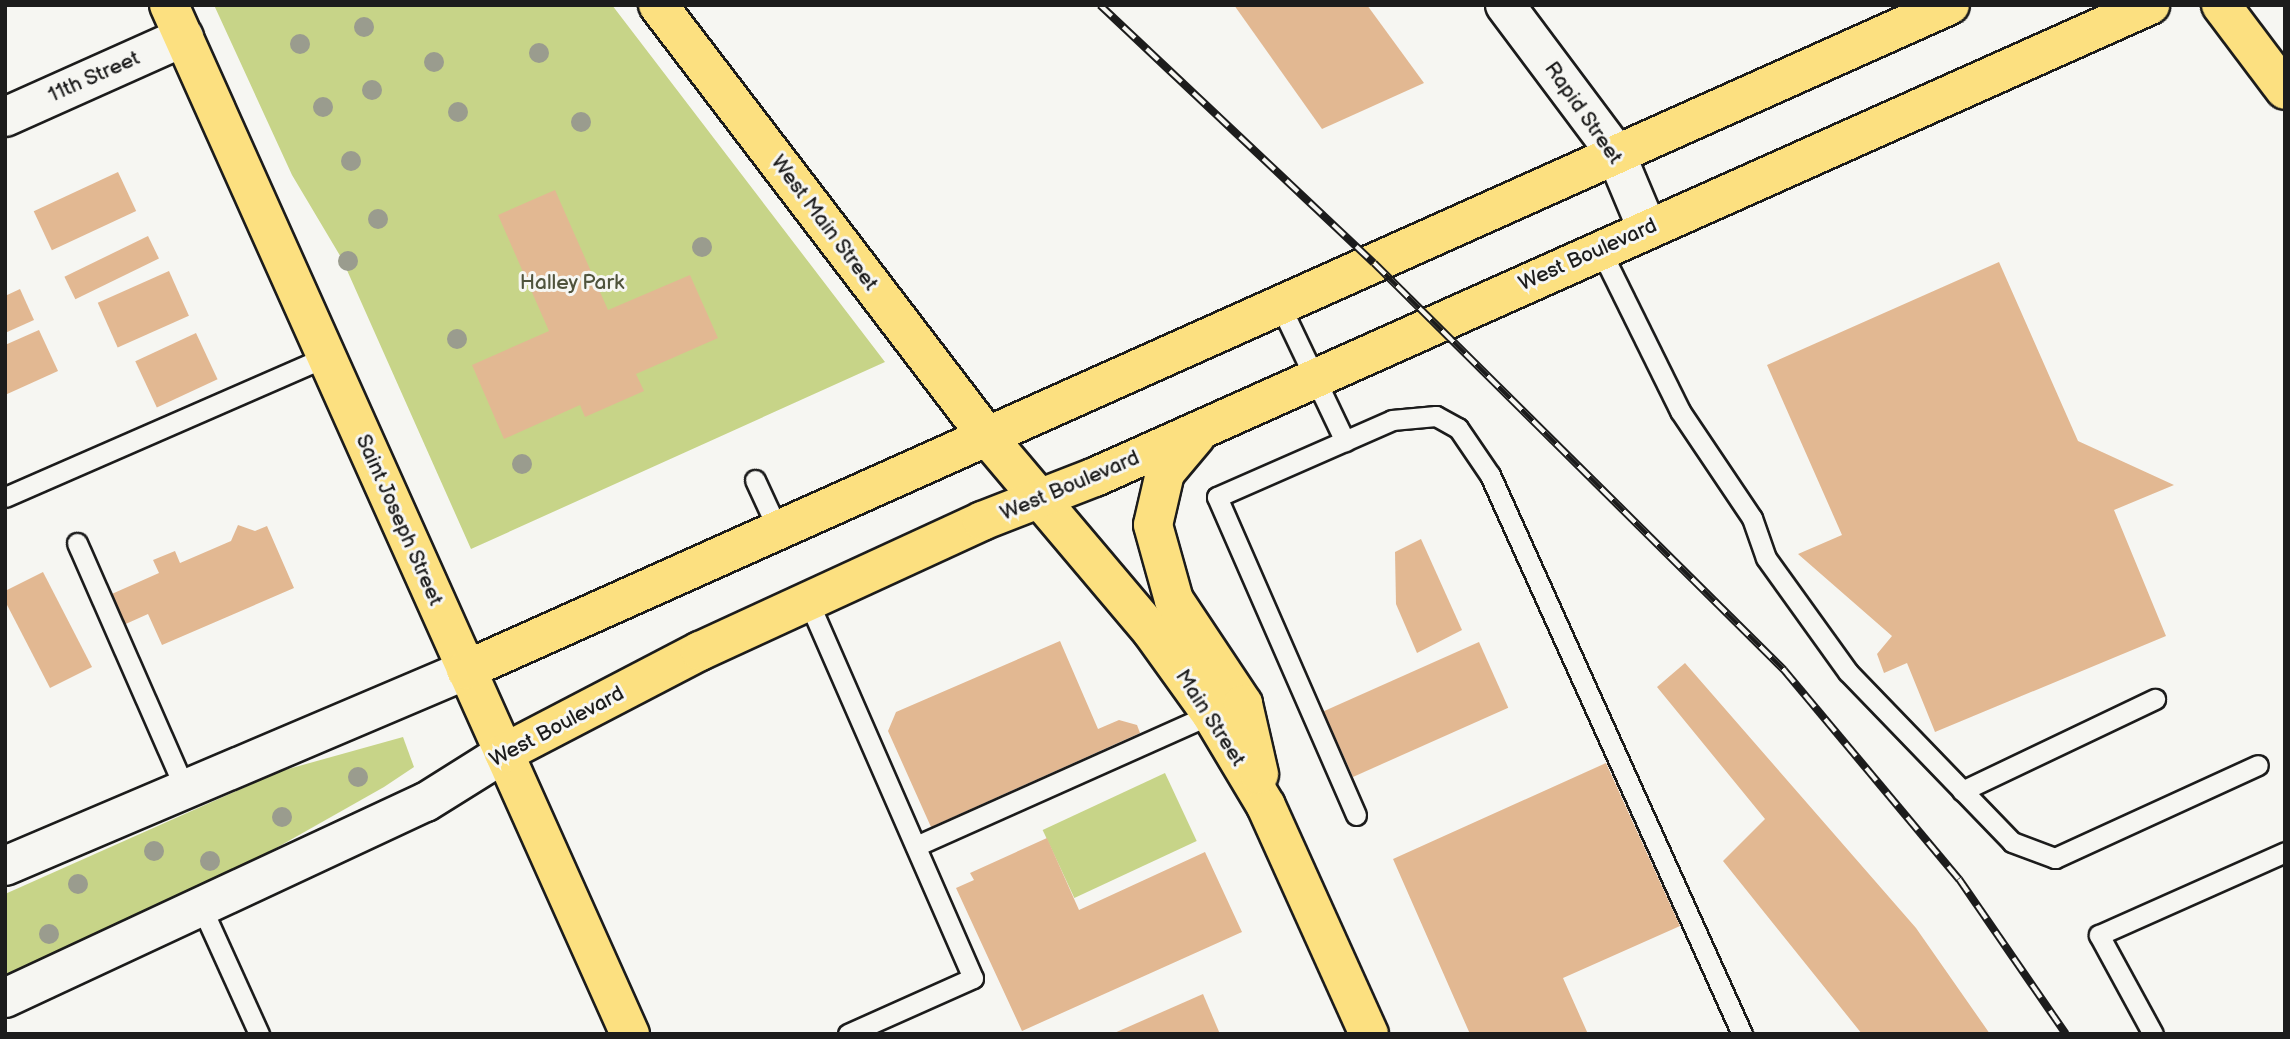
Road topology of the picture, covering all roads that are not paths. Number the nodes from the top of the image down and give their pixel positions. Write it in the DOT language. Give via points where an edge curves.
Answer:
graph roads {
  1 [pos="658,5"];
  2 [pos="1505,5"];
  3 [pos="1950,5"];
  4 [pos="2150,5"];
  5 [pos="2221,5"];
  6 [pos="176,21"];
  7 [pos="2285,90"];
  8 [pos="5,117"];
  9 [pos="1615,152"];
  10 [pos="1647,228"];
  11 [pos="1600,249"];
  12 [pos="1280,305"];
  13 [pos="325,357"];
  14 [pos="1315,378"];
  15 [pos="1202,429"];
  16 [pos="990,440"];
  17 [pos="1345,441"];
  18 [pos="755,480"];
  19 [pos="8,489"];
  20 [pos="1039,498"];
  21 [pos="779,532"];
  22 [pos="77,543"];
  23 [pos="810,605"];
  24 [pos="466,670"];
  25 [pos="2155,699"];
  26 [pos="1211,714"];
  27 [pos="504,753"];
  28 [pos="2258,765"];
  29 [pos="183,785"];
  30 [pos="1962,791"];
  31 [pos="1266,806"];
  32 [pos="1356,815"];
  33 [pos="916,846"];
  34 [pos="2285,852"];
  35 [pos="5,866"];
  36 [pos="201,906"];
  37 [pos="5,998"];
  38 [pos="259,1034"];
  39 [pos="630,1034"];
  40 [pos="848,1034"];
  41 [pos="1369,1034"];
  42 [pos="1742,1034"];
  43 [pos="2153,1034"];
  1 -- 16 [label="main road, West Main Street"];
  2 -- 9 [label="street, Rapid Street"];
  3 -- 9 [label="main road"];
  4 -- 10 [label="main road, West Boulevard"];
  5 -- 7 [label="main road"];
  6 -- 8 [label="street, 11th Street"];
  6 -- 13 [label="main road, Saint Joseph Street"];
  9 -- 10 [label="street, Rapid Street"];
  9 -- 12 [label="main road"];
  10 -- 11 [label="main road, West Boulevard"];
  11 -- 14 [label="main road, West Boulevard"];
  11 -- 30 [label="lane" via="1681,411 1752,518 1766,558 1848,672"];
  12 -- 14 [label="lane"];
  12 -- 16 [label="main road"];
  13 -- 19 [label="lane"];
  13 -- 24 [label="main road, Saint Joseph Street"];
  14 -- 15 [label="main road, West Boulevard"];
  14 -- 17 [label="lane"];
  15 -- 20 [label="main road, West Boulevard"];
  15 -- 31 [label="main road" via="1165,473 1153,525 1174,600 1243,704"];
  16 -- 20 [label="main road, Main Street"];
  16 -- 21 [label="main road"];
  17 -- 32 [label="lane" via="1217,497"];
  17 -- 42 [label="lane" via="1416,414 1447,422 1473,446"];
  18 -- 21 [label="lane"];
  20 -- 23 [label="main road, West Boulevard"];
  20 -- 26 [label="main road, Main Street" via="1152,632"];
  21 -- 24 [label="main road"];
  22 -- 29 [label="lane"];
  23 -- 27 [label="main road, West Boulevard" via="700,651"];
  23 -- 33 [label="lane"];
  24 -- 27 [label="main road, Saint Joseph Street"];
  24 -- 29 [label="street"];
  25 -- 30 [label="lane"];
  26 -- 31 [label="main road, Main Street"];
  26 -- 33 [label="lane"];
  27 -- 36 [label="street, West Boulevard" via="426,802"];
  27 -- 39 [label="main road, Saint Joseph Street"];
  28 -- 30 [label="lane" via="2055,858 2012,842"];
  29 -- 35 [label="street"];
  31 -- 41 [label="main road, Main Street"];
  33 -- 40 [label="lane" via="973,978"];
  34 -- 43 [label="lane" via="2099,935"];
  36 -- 37 [label="street, West Boulevard"];
  36 -- 38 [label="lane"];
}
